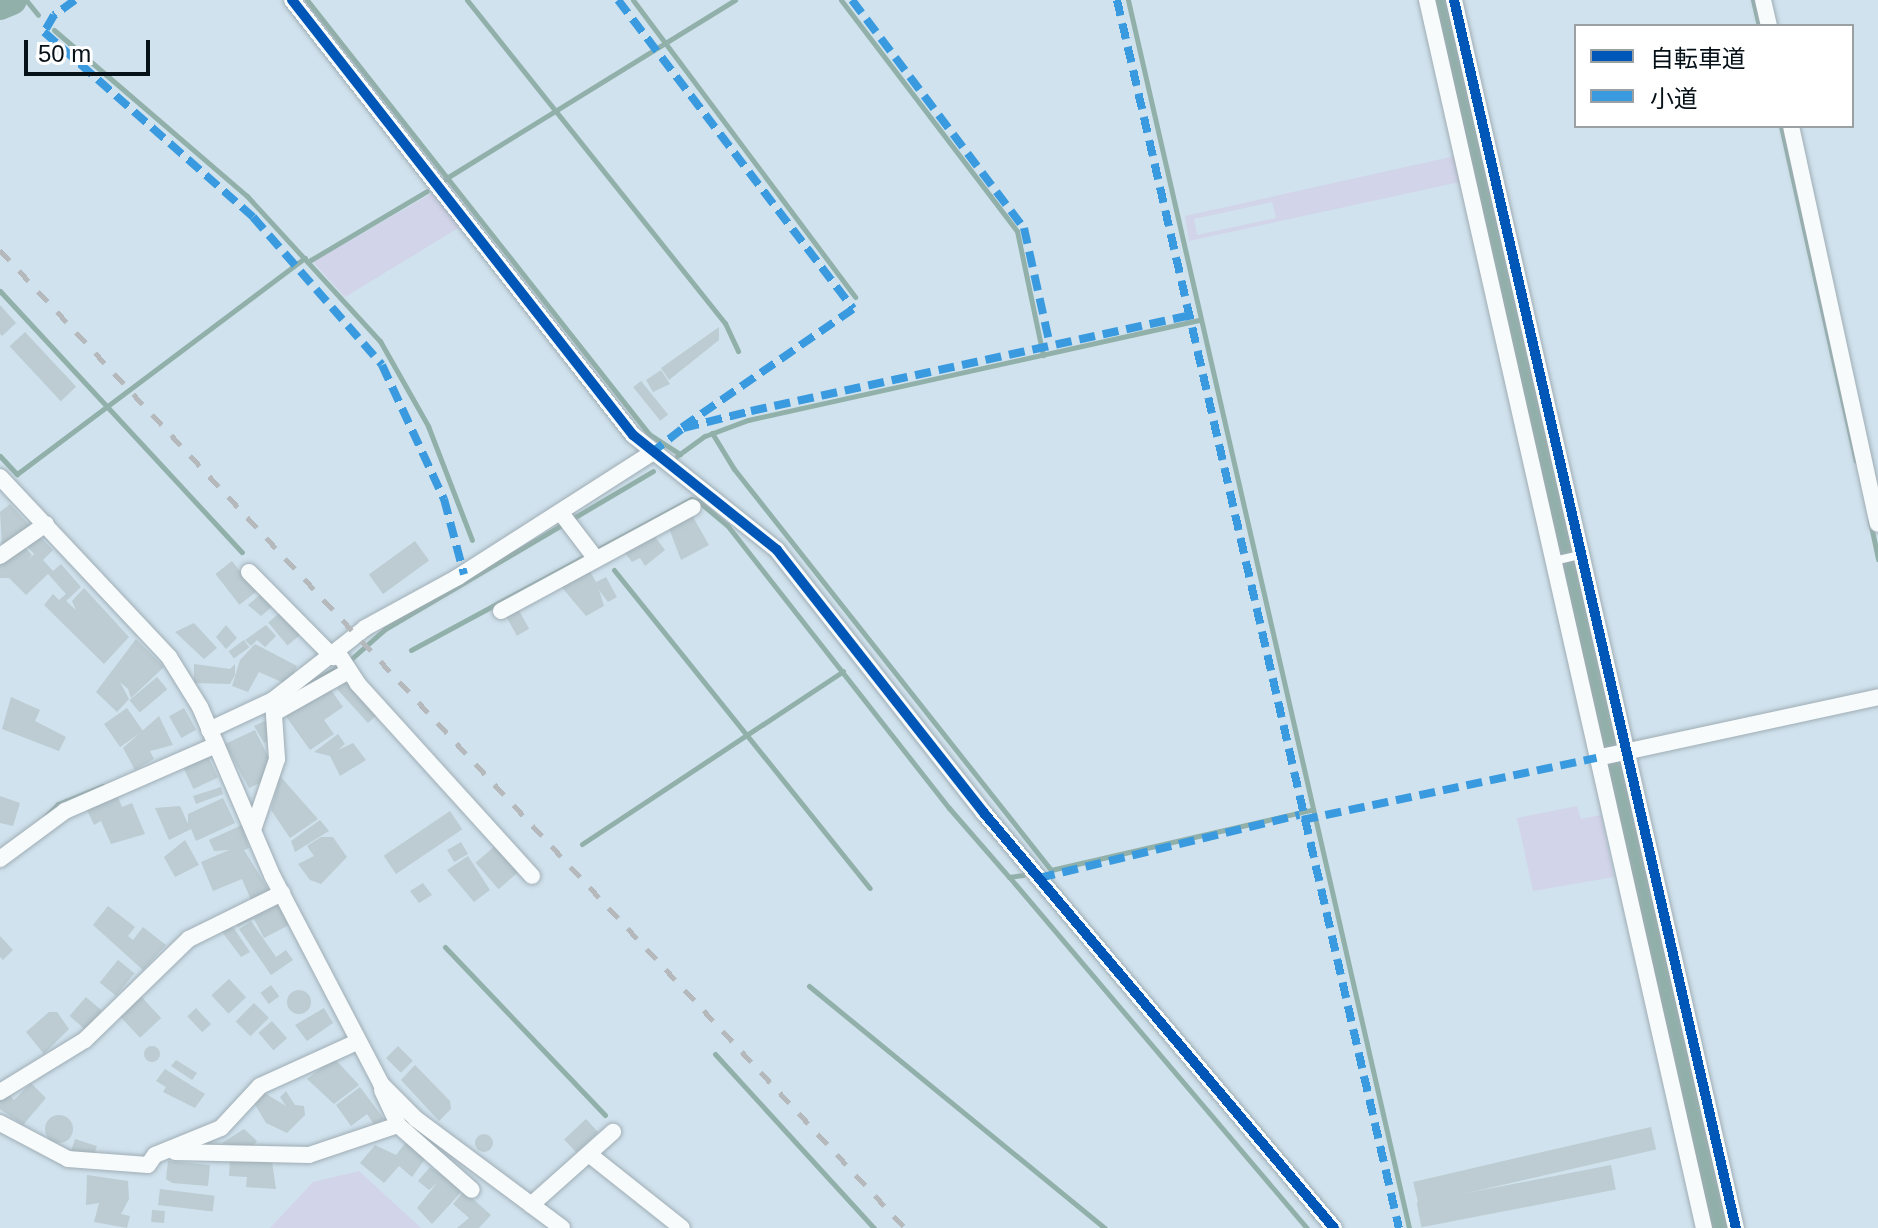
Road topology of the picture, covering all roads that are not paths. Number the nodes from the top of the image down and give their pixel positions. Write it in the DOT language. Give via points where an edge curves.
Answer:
graph roads {
  1 [pos="292,0"];
  2 [pos="1427,0"];
  3 [pos="1454,0"];
  4 [pos="1763,0"];
  5 [pos="1769,24"];
  6 [pos="1791,128"];
  7 [pos="650,454"];
  8 [pos="0,477"];
  9 [pos="693,507"];
  10 [pos="566,519"];
  11 [pos="46,524"];
  12 [pos="1878,524"];
  13 [pos="593,555"];
  14 [pos="0,556"];
  15 [pos="1579,556"];
  16 [pos="1557,561"];
  17 [pos="249,572"];
  18 [pos="501,611"];
  19 [pos="342,661"];
  20 [pos="1878,697"];
  21 [pos="274,706"];
  22 [pos="212,737"];
  23 [pos="1611,755"];
  24 [pos="253,830"];
  25 [pos="0,859"];
  26 [pos="532,876"];
  27 [pos="282,893"];
  28 [pos="355,1043"];
  29 [pos="381,1084"];
  30 [pos="0,1092"];
  31 [pos="0,1123"];
  32 [pos="398,1125"];
  33 [pos="613,1132"];
  34 [pos="170,1151"];
  35 [pos="590,1155"];
  36 [pos="472,1190"];
  37 [pos="531,1205"];
  38 [pos="562,1228"];
  39 [pos="682,1228"];
  40 [pos="1334,1228"];
  41 [pos="1704,1228"];
  42 [pos="1736,1228"];
  1 -- 7 [label="street"];
  2 -- 16 [label="street"];
  3 -- 15 [label="street"];
  4 -- 5 [label="street"];
  6 -- 12 [label="street"];
  7 -- 10 [label="street"];
  7 -- 40 [label="street" via="730,506 777,550 984,813"];
  8 -- 11 [label="street"];
  9 -- 13 [label="street"];
  10 -- 13 [label="street"];
  10 -- 19 [label="street" via="365,628"];
  11 -- 14 [label="street"];
  11 -- 22 [label="street" via="169,657"];
  13 -- 18 [label="street"];
  15 -- 16 [label="lane"];
  15 -- 23 [label="street"];
  16 -- 23 [label="street"];
  17 -- 19 [label="street"];
  19 -- 21 [label="street"];
  19 -- 26 [label="street"];
  20 -- 23 [label="street"];
  21 -- 22 [label="street"];
  21 -- 24 [label="street" via="277,759"];
  22 -- 24 [label="street"];
  22 -- 25 [label="street" via="65,811"];
  23 -- 41 [label="street"];
  23 -- 42 [label="street"];
  24 -- 27 [label="street"];
  27 -- 28 [label="street"];
  27 -- 30 [label="street" via="189,939 85,1040"];
  28 -- 29 [label="street"];
  28 -- 34 [label="street" via="260,1086 221,1128"];
  29 -- 32 [label="street"];
  29 -- 37 [label="street" via="416,1119"];
  31 -- 34 [label="street" via="40,1148 99,1165 148,1165"];
  32 -- 34 [label="street" via="309,1155"];
  32 -- 36 [label="street"];
  33 -- 35 [label="street"];
  35 -- 37 [label="street"];
  35 -- 39 [label="street"];
  37 -- 38 [label="street"];
}
